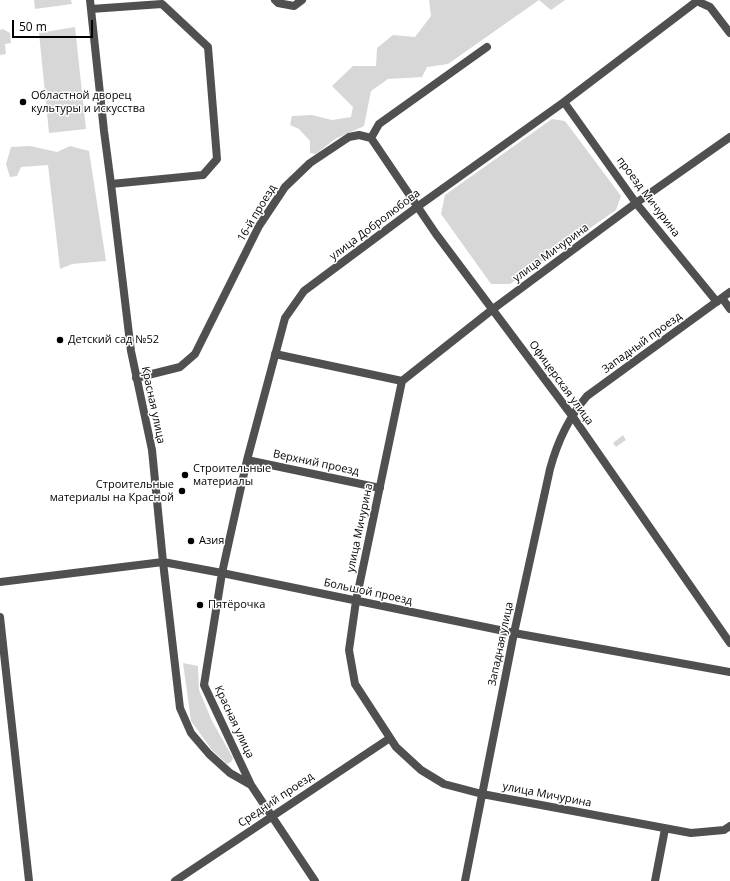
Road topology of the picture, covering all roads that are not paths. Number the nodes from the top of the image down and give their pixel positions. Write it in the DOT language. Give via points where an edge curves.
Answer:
graph roads {
  1 [pos="90,0"];
  2 [pos="275,0"];
  3 [pos="302,0"];
  4 [pos="697,1"];
  5 [pos="91,9"];
  6 [pos="730,33"];
  7 [pos="487,47"];
  8 [pos="564,102"];
  9 [pos="730,137"];
  10 [pos="371,138"];
  11 [pos="111,184"];
  12 [pos="636,203"];
  13 [pos="417,207"];
  14 [pos="730,292"];
  15 [pos="720,300"];
  16 [pos="493,309"];
  17 [pos="730,309"];
  18 [pos="275,354"];
  19 [pos="136,378"];
  20 [pos="402,381"];
  21 [pos="573,417"];
  22 [pos="248,460"];
  23 [pos="380,488"];
  24 [pos="163,562"];
  25 [pos="222,573"];
  26 [pos="0,582"];
  27 [pos="356,601"];
  28 [pos="0,617"];
  29 [pos="514,633"];
  30 [pos="730,643"];
  31 [pos="730,672"];
  32 [pos="390,738"];
  33 [pos="251,785"];
  34 [pos="482,794"];
  35 [pos="272,817"];
  36 [pos="730,826"];
  37 [pos="665,828"];
  38 [pos="29,881"];
  39 [pos="175,881"];
  40 [pos="315,881"];
  41 [pos="465,881"];
  42 [pos="655,881"];
  1 -- 5 [label="street, Красная улица"];
  2 -- 3 [label="street" via="294,6"];
  4 -- 6 [label="street" via="710,7"];
  4 -- 8 [label="street, улица Добролюбова"];
  5 -- 11 [label="street, Красная улица"];
  5 -- 11 [label="street" via="162,4 208,47 217,159 203,175"];
  7 -- 10 [label="street" via="379,124"];
  8 -- 12 [label="street, проезд Мичурина"];
  8 -- 13 [label="street, улица Добролюбова"];
  9 -- 12 [label="street, улица Мичурина"];
  10 -- 13 [label="street, Офицерская улица"];
  10 -- 19 [label="street, 16-й проезд" via="359,135 349,137 310,163 285,187 259,226 195,354 180,367"];
  11 -- 19 [label="street, Красная улица"];
  12 -- 15 [label="street, проезд Мичурина"];
  12 -- 16 [label="street, улица Мичурина"];
  13 -- 16 [label="street, Офицерская улица"];
  13 -- 18 [label="street, улица Добролюбова" via="304,291 285,318"];
  14 -- 15 [label="street, Западный проезд"];
  15 -- 17 [label="street, проезд Мичурина"];
  15 -- 21 [label="street, Западный проезд" via="587,396"];
  16 -- 20 [label="street, улица Мичурина"];
  16 -- 21 [label="street, Офицерская улица"];
  18 -- 20 [label="street"];
  18 -- 22 [label="street, улица Добролюбова"];
  19 -- 24 [label="street, Красная улица" via="152,450"];
  20 -- 23 [label="street, улица Мичурина"];
  21 -- 29 [label="street, Западная улица" via="557,446 550,469"];
  21 -- 30 [label="street, Офицерская улица"];
  22 -- 23 [label="street, Верхний проезд"];
  22 -- 25 [label="street, улица Добролюбова"];
  23 -- 27 [label="street, улица Мичурина"];
  24 -- 25 [label="street, Большой проезд"];
  24 -- 26 [label="street, Большой проезд"];
  24 -- 33 [label="street, Красная улица" via="180,708 191,733 209,754 230,773"];
  25 -- 27 [label="street, Большой проезд"];
  25 -- 33 [label="street, Красная улица" via="204,685"];
  27 -- 29 [label="street, Большой проезд"];
  27 -- 32 [label="street, улица Мичурина" via="349,650 355,684"];
  28 -- 38 [label="street"];
  29 -- 31 [label="street, Большой проезд"];
  29 -- 34 [label="street, Западная улица"];
  32 -- 34 [label="street, улица Мичурина" via="396,747 422,770 444,784"];
  32 -- 35 [label="street, Средний проезд"];
  33 -- 35 [label="street, Красная улица"];
  34 -- 37 [label="street, улица Мичурина"];
  34 -- 41 [label="street, Западная улица"];
  35 -- 39 [label="street, Средний проезд"];
  35 -- 40 [label="street, Красная улица"];
  36 -- 37 [label="street, улица Мичурина" via="724,830 690,833"];
  37 -- 42 [label="street"];
}
